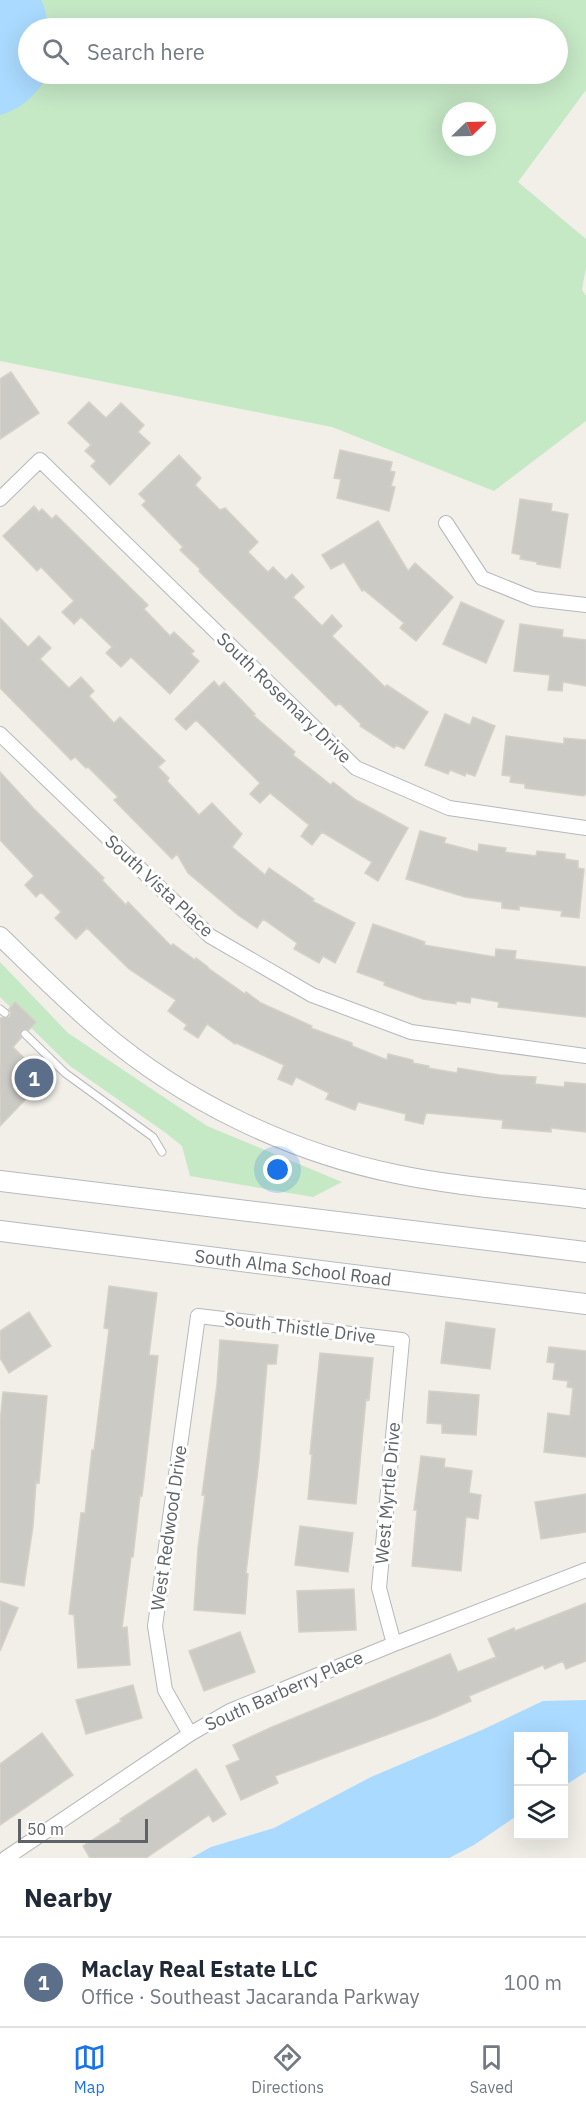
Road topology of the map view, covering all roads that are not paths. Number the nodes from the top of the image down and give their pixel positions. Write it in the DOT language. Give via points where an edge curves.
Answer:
graph roads {
  1 [pos="0,499"];
  2 [pos="446,523"];
  3 [pos="586,605"];
  4 [pos="0,734"];
  5 [pos="586,828"];
  6 [pos="0,936"];
  7 [pos="25,1034"];
  8 [pos="586,1056"];
  9 [pos="162,1152"];
  10 [pos="0,1181"];
  11 [pos="586,1199"];
  12 [pos="0,1231"];
  13 [pos="586,1252"];
  14 [pos="586,1304"];
  15 [pos="198,1316"];
  16 [pos="402,1340"];
  17 [pos="586,1570"];
  18 [pos="394,1644"];
  19 [pos="190,1734"];
  20 [pos="6,1858"];
  1 -- 5 [label="street, South Rosemary Drive" via="40,460 356,768 449,808"];
  2 -- 3 [label="street" via="482,578 534,599"];
  4 -- 8 [label="street, South Vista Place" via="210,936 312,995 411,1032"];
  6 -- 11 [label="street" via="101,1031 135,1057 252,1127 289,1143 395,1174"];
  7 -- 9 [label="lane" via="65,1073 153,1137"];
  10 -- 13 [label="main road"];
  12 -- 14 [label="main road, South Alma School Road"];
  15 -- 16 [label="street, South Thistle Drive"];
  15 -- 19 [label="street, West Redwood Drive" via="155,1626 165,1690"];
  16 -- 18 [label="street, West Myrtle Drive" via="379,1588"];
  17 -- 18 [label="street, South Barberry Place"];
  18 -- 19 [label="street, South Barberry Place" via="230,1711"];
  19 -- 20 [label="street, South Barberry Place"];
}
